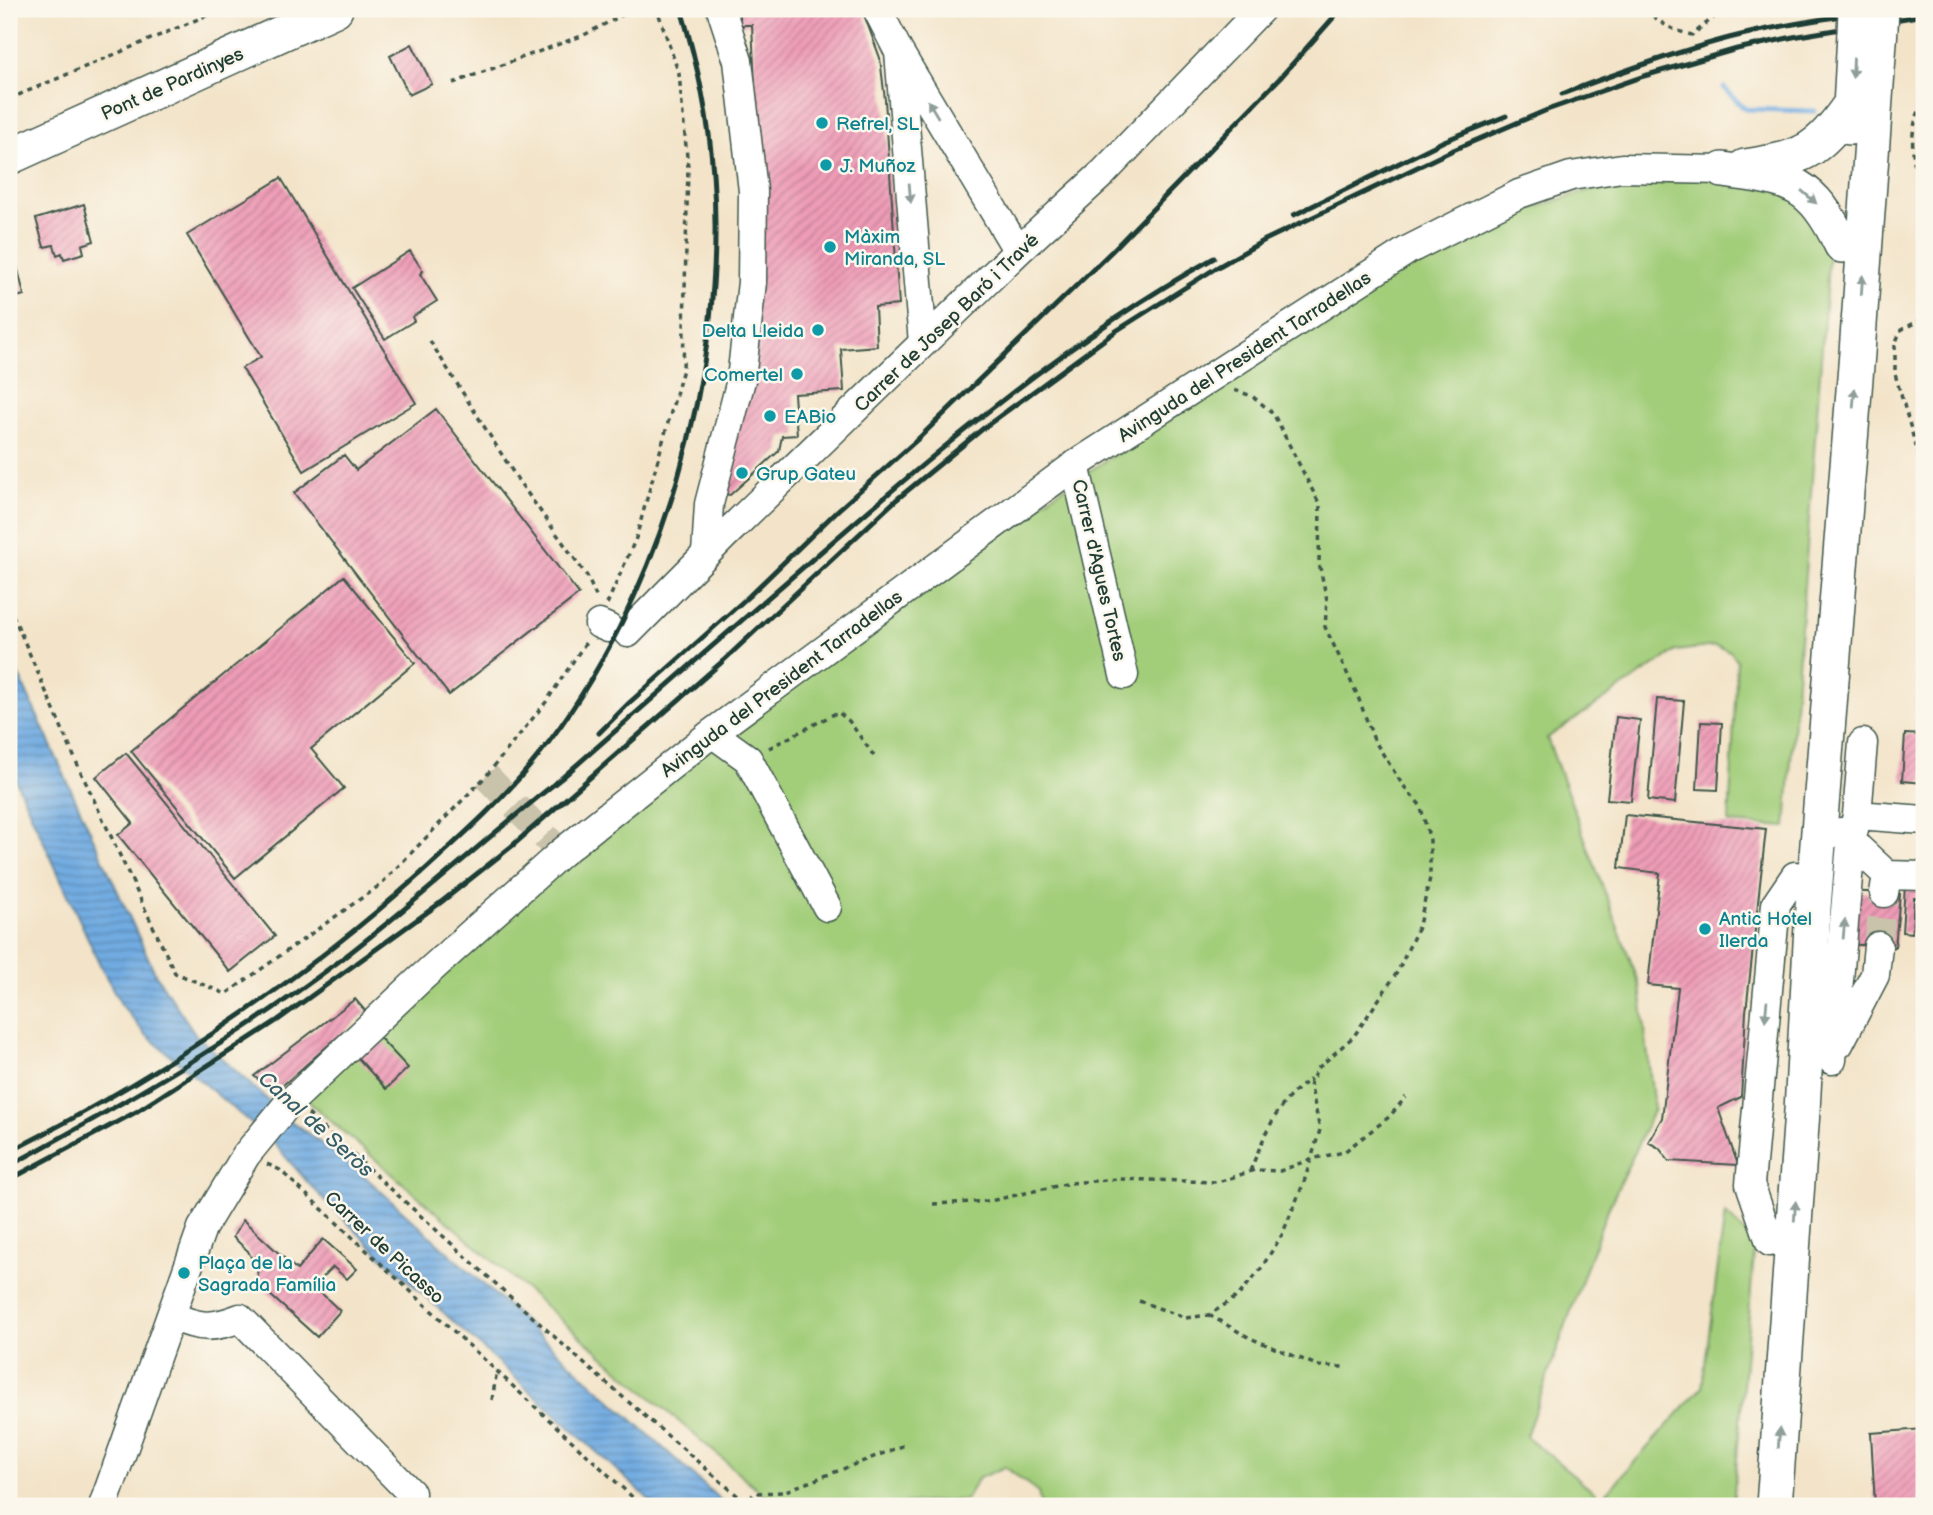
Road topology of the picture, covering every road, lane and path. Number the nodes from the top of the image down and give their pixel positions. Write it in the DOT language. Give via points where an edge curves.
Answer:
graph roads {
  1 [pos="222,9"];
  2 [pos="334,9"];
  3 [pos="634,9"];
  4 [pos="657,9"];
  5 [pos="721,9"];
  6 [pos="877,9"];
  7 [pos="1261,9"];
  8 [pos="1646,9"];
  9 [pos="1724,9"];
  10 [pos="1868,20"];
  11 [pos="899,52"];
  12 [pos="453,83"];
  13 [pos="9,99"];
  14 [pos="1924,103"];
  15 [pos="1851,104"];
  16 [pos="9,157"];
  17 [pos="1723,170"];
  18 [pos="1924,220"];
  19 [pos="9,242"];
  20 [pos="16,242"];
  21 [pos="1842,245"];
  22 [pos="1018,251"];
  23 [pos="1924,270"];
  24 [pos="1923,321"];
  25 [pos="430,341"];
  26 [pos="923,343"];
  27 [pos="1205,381"];
  28 [pos="1075,465"];
  29 [pos="1924,474"];
  30 [pos="706,554"];
  31 [pos="9,606"];
  32 [pos="612,628"];
  33 [pos="1124,675"];
  34 [pos="712,733"];
  35 [pos="1863,743"];
  36 [pos="874,756"];
  37 [pos="748,759"];
  38 [pos="1821,811"];
  39 [pos="1857,814"];
  40 [pos="1924,820"];
  41 [pos="1851,843"];
  42 [pos="1924,876"];
  43 [pos="827,907"];
  44 [pos="1878,946"];
  45 [pos="1832,1060"];
  46 [pos="1312,1079"];
  47 [pos="1406,1097"];
  48 [pos="290,1103"];
  49 [pos="1802,1111"];
  50 [pos="254,1145"];
  51 [pos="1311,1159"];
  52 [pos="1250,1171"];
  53 [pos="933,1204"];
  54 [pos="1139,1301"];
  55 [pos="1209,1315"];
  56 [pos="172,1316"];
  57 [pos="1344,1367"];
  58 [pos="497,1370"];
  59 [pos="492,1400"];
  60 [pos="905,1445"];
  61 [pos="748,1504"];
  62 [pos="103,1506"];
  63 [pos="410,1506"];
  64 [pos="642,1506"];
  65 [pos="1751,1506"];
  66 [pos="1774,1506"];
  1 -- 13 [label="path"];
  2 -- 16 [label="main road, Pont de Pardinyes"];
  3 -- 12 [label="path" via="584,35"];
  4 -- 25 [label="path" via="678,74 688,167 683,369 636,538 603,613 587,576 511,469"];
  5 -- 30 [label="street" via="738,61 753,191 752,282 741,380 709,503"];
  6 -- 11 [label="street"];
  7 -- 22 [label="street, Carrer de Josep Baró i Travé" via="1102,173"];
  8 -- 9 [label="path" via="1672,30 1692,34"];
  10 -- 15 [label="main road, one-way"];
  38 -- 10 [label="main road, one-way"];
  22 -- 11 [label="street, one-way"];
  11 -- 26 [label="street, one-way"];
  14 -- 18 [label="path" via="1912,139"];
  15 -- 17 [label="main road" via="1833,130 1810,151 1782,161"];
  15 -- 21 [label="main road"];
  17 -- 21 [label="main road, one-way" via="1774,176 1793,184 1828,216"];
  17 -- 27 [label="street, Avinguda del President Tarradellas" via="1622,168 1571,176 1519,194 1408,250"];
  19 -- 20 [label="path"];
  21 -- 65 [label="main road, one-way"];
  22 -- 26 [label="street, Carrer de Josep Baró i Travé"];
  23 -- 24 [label="path"];
  24 -- 29 [label="path" via="1901,330 1895,344 1895,374"];
  26 -- 30 [label="street, Carrer de Josep Baró i Travé"];
  27 -- 28 [label="street, Avinguda del President Tarradellas"];
  27 -- 46 [label="path" via="1252,396 1273,413 1311,484 1320,505 1325,627 1374,740 1420,805 1430,839 1430,878 1419,925 1398,971 1354,1036"];
  28 -- 33 [label="street, Carrer d'Agues Tortes"];
  28 -- 34 [label="street, Avinguda del President Tarradellas"];
  30 -- 32 [label="street, Carrer de Josep Baró i Travé"];
  31 -- 32 [label="path" via="175,973 226,995 380,885 486,776"];
  34 -- 37 [label="street"];
  34 -- 48 [label="street, Avinguda del President Tarradellas" via="561,853"];
  35 -- 39 [label="street"];
  36 -- 37 [label="path" via="838,712"];
  37 -- 43 [label="street"];
  38 -- 41 [label="street"];
  38 -- 49 [label="main road"];
  39 -- 40 [label="street"];
  39 -- 41 [label="street"];
  41 -- 42 [label="street" via="1886,884"];
  45 -- 41 [label="street, one-way"];
  44 -- 45 [label="street" via="1875,975"];
  45 -- 49 [label="street"];
  46 -- 51 [label="path" via="1320,1130"];
  46 -- 52 [label="path" via="1280,1106"];
  47 -- 51 [label="path" via="1389,1118 1344,1152"];
  48 -- 50 [label="street, Avinguda del President Tarradellas"];
  48 -- 61 [label="path"];
  66 -- 49 [label="main road, one-way"];
  50 -- 56 [label="street, Avinguda del President Tarradellas" via="202,1228"];
  50 -- 58 [label="path, Carrer de Picasso"];
  51 -- 52 [label="path" via="1280,1171"];
  51 -- 55 [label="path" via="1282,1235 1260,1270 1238,1296"];
  52 -- 53 [label="path" via="1218,1182 1118,1179 1070,1183 990,1201"];
  54 -- 55 [label="path" via="1186,1318"];
  55 -- 57 [label="path" via="1307,1362"];
  56 -- 62 [label="street, Avinguda del President Tarradellas"];
  56 -- 63 [label="street" via="196,1326 240,1318 411,1493"];
  58 -- 59 [label="path"];
  58 -- 64 [label="path, Carrer de Picasso"];
  60 -- 61 [label="path" via="783,1492 754,1493"];
}
